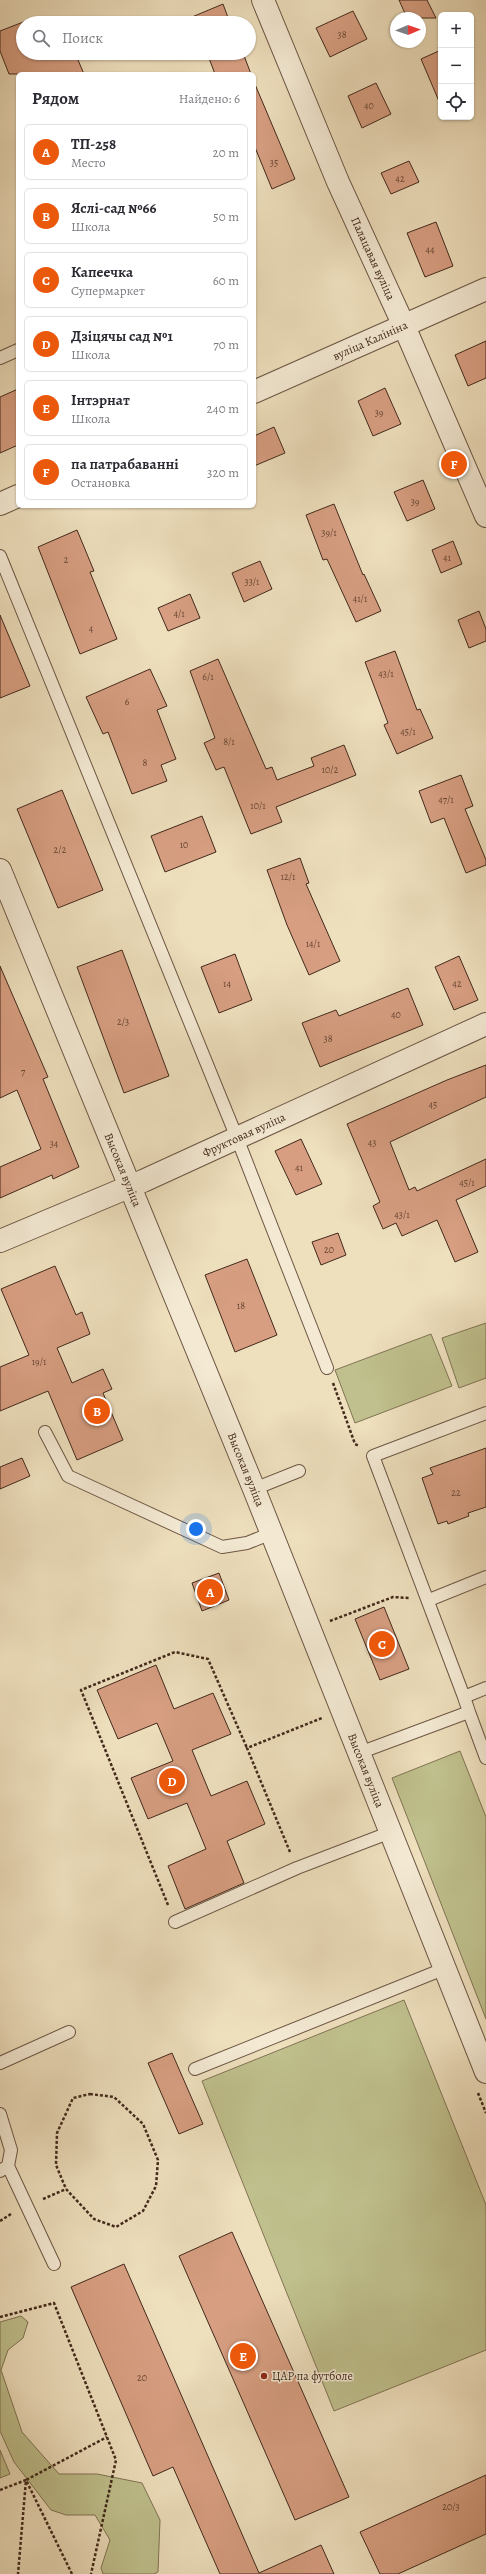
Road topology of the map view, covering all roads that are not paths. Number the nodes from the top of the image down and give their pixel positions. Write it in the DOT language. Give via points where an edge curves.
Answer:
graph roads {
  1 [pos="263,0"];
  2 [pos="486,289"];
  3 [pos="404,326"];
  4 [pos="16,351"];
  5 [pos="0,358"];
  6 [pos="256,391"];
  7 [pos="16,497"];
  8 [pos="0,504"];
  9 [pos="486,516"];
  10 [pos="0,556"];
  11 [pos="0,870"];
  12 [pos="486,1024"];
  13 [pos="237,1138"];
  14 [pos="130,1186"];
  15 [pos="0,1241"];
  16 [pos="327,1368"];
  17 [pos="486,1413"];
  18 [pos="45,1432"];
  19 [pos="299,1471"];
  20 [pos="254,1489"];
  21 [pos="272,1533"];
  22 [pos="486,1577"];
  23 [pos="429,1600"];
  24 [pos="486,1688"];
  25 [pos="464,1697"];
  26 [pos="469,1712"];
  27 [pos="359,1753"];
  28 [pos="486,1758"];
  29 [pos="392,1832"];
  30 [pos="175,1922"];
  31 [pos="446,1968"];
  32 [pos="69,2032"];
  33 [pos="0,2063"];
  34 [pos="195,2068"];
  35 [pos="486,2070"];
  36 [pos="0,2114"];
  37 [pos="4,2168"];
  38 [pos="54,2264"];
  1 -- 3 [label="street, Палацавая вуліца" via="338,182"];
  2 -- 3 [label="street, вуліца Калініна"];
  3 -- 6 [label="street, вуліца Калініна"];
  3 -- 9 [label="street, Палацавая вуліца"];
  4 -- 5 [label="lane"];
  7 -- 8 [label="street"];
  10 -- 13 [label="lane"];
  11 -- 14 [label="street, Высокая вуліца"];
  12 -- 13 [label="street, Фруктовая вуліца"];
  13 -- 14 [label="street, Фруктовая вуліца"];
  13 -- 16 [label="lane"];
  14 -- 15 [label="street, Фруктовая вуліца"];
  14 -- 20 [label="street, Высокая вуліца"];
  17 -- 23 [label="lane" via="373,1456"];
  18 -- 21 [label="lane" via="68,1476 222,1547"];
  19 -- 20 [label="lane"];
  20 -- 21 [label="street, Высокая вуліца"];
  21 -- 27 [label="street, Высокая вуліца"];
  22 -- 23 [label="lane"];
  23 -- 25 [label="lane"];
  24 -- 25 [label="lane"];
  25 -- 26 [label="lane"];
  26 -- 27 [label="lane"];
  26 -- 28 [label="lane"];
  27 -- 29 [label="street, Высокая вуліца"];
  29 -- 30 [label="lane" via="296,1868"];
  29 -- 31 [label="street, Высокая вуліца"];
  31 -- 34 [label="lane"];
  31 -- 35 [label="street, Высокая вуліца"];
  32 -- 33 [label="lane"];
  36 -- 37 [label="lane" via="11,2150"];
  37 -- 38 [label="lane"];
}
